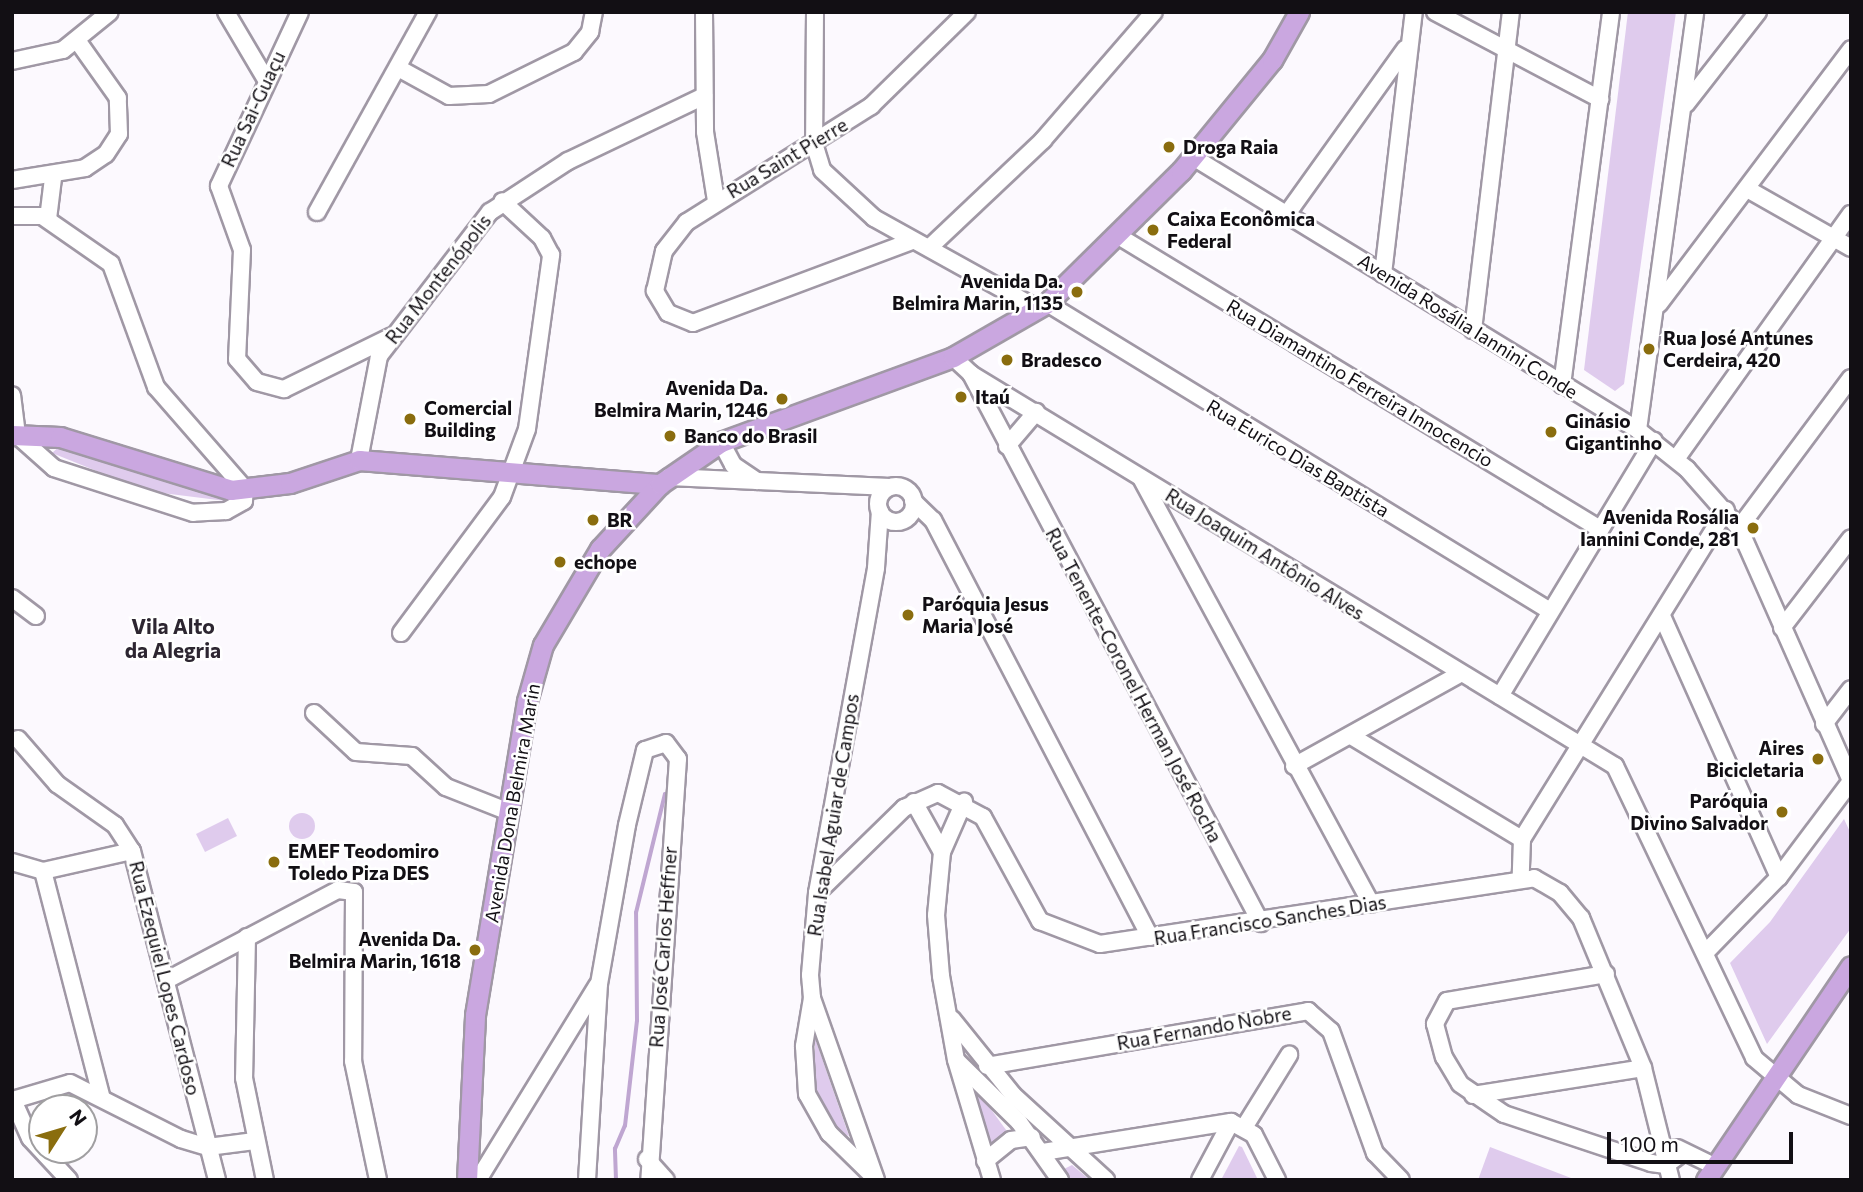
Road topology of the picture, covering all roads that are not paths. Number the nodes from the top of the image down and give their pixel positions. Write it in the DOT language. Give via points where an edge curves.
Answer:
graph roads {
  1 [pos="110,12"];
  2 [pos="226,12"];
  3 [pos="300,12"];
  4 [pos="428,12"];
  5 [pos="594,12"];
  6 [pos="705,12"];
  7 [pos="815,12"];
  8 [pos="967,12"];
  9 [pos="1154,12"];
  10 [pos="1299,12"];
  11 [pos="1414,12"];
  12 [pos="1435,12"];
  13 [pos="1511,12"];
  14 [pos="1611,12"];
  15 [pos="1695,12"];
  16 [pos="1758,12"];
  17 [pos="77,40"];
  18 [pos="1407,47"];
  19 [pos="1851,49"];
  20 [pos="1506,53"];
  21 [pos="12,61"];
  22 [pos="400,69"];
  23 [pos="265,78"];
  24 [pos="1377,94"];
  25 [pos="704,96"];
  26 [pos="1403,98"];
  27 [pos="1600,99"];
  28 [pos="1686,105"];
  29 [pos="814,142"];
  30 [pos="1193,157"];
  31 [pos="53,178"];
  32 [pos="12,180"];
  33 [pos="1749,190"];
  34 [pos="502,201"];
  35 [pos="716,201"];
  36 [pos="317,212"];
  37 [pos="1287,214"];
  38 [pos="1851,214"];
  39 [pos="12,216"];
  40 [pos="48,219"];
  41 [pos="1120,237"];
  42 [pos="1834,238"];
  43 [pos="912,241"];
  44 [pos="930,247"];
  45 [pos="1851,248"];
  46 [pos="1383,274"];
  47 [pos="1042,306"];
  48 [pos="1657,306"];
  49 [pos="1473,330"];
  50 [pos="392,336"];
  51 [pos="953,357"];
  52 [pos="971,374"];
  53 [pos="1851,378"];
  54 [pos="1562,385"];
  55 [pos="12,395"];
  56 [pos="1036,412"];
  57 [pos="1638,430"];
  58 [pos="14,435"];
  59 [pos="1654,441"];
  60 [pos="721,442"];
  61 [pos="1007,446"];
  62 [pos="1676,459"];
  63 [pos="359,460"];
  64 [pos="517,471"];
  65 [pos="1139,475"];
  66 [pos="665,481"];
  67 [pos="759,482"];
  68 [pos="843,484"];
  69 [pos="890,487"];
  70 [pos="245,489"];
  71 [pos="913,501"];
  72 [pos="879,506"];
  73 [pos="1190,507"];
  74 [pos="1726,510"];
  75 [pos="901,520"];
  76 [pos="1740,528"];
  77 [pos="1600,529"];
  78 [pos="936,530"];
  79 [pos="1170,531"];
  80 [pos="1851,538"];
  81 [pos="876,568"];
  82 [pos="12,598"];
  83 [pos="1550,611"];
  84 [pos="1662,615"];
  85 [pos="36,616"];
  86 [pos="1782,628"];
  87 [pos="401,633"];
  88 [pos="1458,675"];
  89 [pos="1851,689"];
  90 [pos="1500,696"];
  91 [pos="314,713"];
  92 [pos="1824,724"];
  93 [pos="1351,736"];
  94 [pos="18,739"];
  95 [pos="1583,742"];
  96 [pos="1294,766"];
  97 [pos="1851,781"];
  98 [pos="914,802"];
  99 [pos="964,802"];
  100 [pos="509,812"];
  101 [pos="1522,839"];
  102 [pos="132,851"];
  103 [pos="942,852"];
  104 [pos="12,862"];
  105 [pos="44,871"];
  106 [pos="1521,877"];
  107 [pos="1779,877"];
  108 [pos="817,893"];
  109 [pos="1371,904"];
  110 [pos="1261,923"];
  111 [pos="247,937"];
  112 [pos="1150,937"];
  113 [pos="1705,953"];
  114 [pos="1606,974"];
  115 [pos="1848,975"];
  116 [pos="167,980"];
  117 [pos="599,984"];
  118 [pos="812,998"];
  119 [pos="950,1017"];
  120 [pos="1289,1055"];
  121 [pos="956,1060"];
  122 [pos="986,1066"];
  123 [pos="1643,1068"];
  124 [pos="1773,1079"];
  125 [pos="102,1096"];
  126 [pos="1473,1096"];
  127 [pos="13,1099"];
  128 [pos="1851,1116"];
  129 [pos="1238,1124"];
  130 [pos="1032,1137"];
  131 [pos="1662,1140"];
  132 [pos="255,1142"];
  133 [pos="1065,1146"];
  134 [pos="208,1147"];
  135 [pos="1043,1152"];
  136 [pos="1684,1152"];
  137 [pos="647,1159"];
  138 [pos="985,1161"];
  139 [pos="1668,1172"];
  140 [pos="1710,1173"];
  141 [pos="69,1180"];
  142 [pos="217,1180"];
  143 [pos="265,1180"];
  144 [pos="378,1180"];
  145 [pos="467,1180"];
  146 [pos="478,1180"];
  147 [pos="587,1180"];
  148 [pos="649,1180"];
  149 [pos="666,1180"];
  150 [pos="876,1180"];
  151 [pos="992,1180"];
  152 [pos="1060,1180"];
  153 [pos="1106,1180"];
  154 [pos="1200,1180"];
  155 [pos="1277,1180"];
  156 [pos="1401,1180"];
  1 -- 17 [label="street"];
  2 -- 23 [label="street"];
  3 -- 23 [label="street, Rua Sai-Guaçu"];
  4 -- 22 [label="street"];
  5 -- 22 [label="street" via="590,32 574,52 489,94 449,96"];
  6 -- 25 [label="street"];
  7 -- 29 [label="street"];
  8 -- 29 [label="street, Rua Saint Pierre" via="892,90"];
  9 -- 44 [label="street" via="1043,140"];
  10 -- 30 [label="main road, Avenida Dona Belmira Marin" via="1265,69"];
  11 -- 18 [label="street"];
  12 -- 20 [label="street"];
  13 -- 20 [label="street"];
  14 -- 27 [label="street"];
  15 -- 28 [label="street"];
  16 -- 28 [label="street"];
  17 -- 21 [label="street"];
  17 -- 31 [label="street" via="118,98 121,125 97,162"];
  18 -- 24 [label="street"];
  18 -- 26 [label="street"];
  19 -- 33 [label="street"];
  20 -- 27 [label="street"];
  20 -- 49 [label="street"];
  22 -- 36 [label="street"];
  23 -- 50 [label="street, Rua Sai-Guaçu" via="219,186 243,250 237,359 257,382 284,389"];
  24 -- 26 [label="street"];
  24 -- 37 [label="street"];
  25 -- 34 [label="street, Rua Montenópolis" via="653,116"];
  25 -- 35 [label="street"];
  26 -- 46 [label="street"];
  27 -- 54 [label="street"];
  28 -- 48 [label="street"];
  29 -- 35 [label="street, Rua Saint Pierre"];
  29 -- 43 [label="street, Rua Eurico Dias Baptista" via="817,161 845,197"];
  30 -- 37 [label="street, Avenida Rosália Iannini Conde"];
  30 -- 41 [label="main road, Avenida Dona Belmira Marin"];
  31 -- 32 [label="street"];
  31 -- 40 [label="street"];
  33 -- 42 [label="street"];
  33 -- 48 [label="street"];
  34 -- 50 [label="street, Rua Montenópolis"];
  34 -- 64 [label="street" via="542,238 551,261"];
  35 -- 43 [label="street, Rua Saint Pierre" via="673,237 656,275 660,303 688,323"];
  37 -- 46 [label="street, Avenida Rosália Iannini Conde"];
  38 -- 42 [label="street"];
  39 -- 40 [label="street" via="29,212"];
  40 -- 70 [label="street" via="111,264 159,393"];
  41 -- 47 [label="main road, Avenida Dona Belmira Marin"];
  41 -- 77 [label="street, Rua Diamantino Ferreira Innocencio"];
  42 -- 45 [label="street"];
  42 -- 62 [label="street"];
  43 -- 44 [label="street, Rua Eurico Dias Baptista"];
  44 -- 47 [label="street, Rua Eurico Dias Baptista"];
  46 -- 49 [label="street, Avenida Rosália Iannini Conde"];
  47 -- 51 [label="main road, Avenida Dona Belmira Marin"];
  47 -- 83 [label="street, Rua Eurico Dias Baptista"];
  48 -- 57 [label="street"];
  49 -- 54 [label="street, Avenida Rosália Iannini Conde"];
  50 -- 63 [label="street, Rua Montenópolis" via="370,379"];
  51 -- 52 [label="street, Rua Joaquim Antônio Alves"];
  51 -- 60 [label="main road, Avenida Dona Belmira Marin"];
  52 -- 56 [label="street, Rua Joaquim Antônio Alves"];
  52 -- 61 [label="street, Rua Tenente-Coronel Herman José Rocha"];
  53 -- 76 [label="street"];
  54 -- 57 [label="street, Avenida Rosália Iannini Conde"];
  55 -- 58 [label="street"];
  56 -- 61 [label="street"];
  56 -- 65 [label="street, Rua Joaquim Antônio Alves"];
  57 -- 59 [label="street, Avenida Rosália Iannini Conde"];
  58 -- 70 [label="main road" via="60,437 202,485"];
  58 -- 70 [label="street" via="54,468 174,509 226,511 244,501"];
  59 -- 62 [label="street, Avenida Rosália Iannini Conde"];
  59 -- 77 [label="street"];
  60 -- 66 [label="main road, Avenida Dona Belmira Marin"];
  60 -- 67 [label="street" via="733,465"];
  61 -- 110 [label="street, Rua Tenente-Coronel Herman José Rocha"];
  62 -- 74 [label="street, Avenida Rosália Iannini Conde"];
  63 -- 64 [label="main road"];
  63 -- 70 [label="main road" via="290,484"];
  64 -- 66 [label="main road"];
  64 -- 87 [label="street"];
  65 -- 73 [label="street, Rua Joaquim Antônio Alves"];
  65 -- 79 [label="street"];
  66 -- 67 [label="street"];
  66 -- 100 [label="main road, Avenida Dona Belmira Marin" via="600,549 543,645"];
  67 -- 68 [label="street"];
  68 -- 69 [label="street"];
  68 -- 72 [label="street"];
  69 -- 71 [label="street" via="907,491"];
  69 -- 72 [label="street"];
  71 -- 75 [label="street, Rua Isabel Aguiar de Campos"];
  71 -- 78 [label="street"];
  72 -- 75 [label="street"];
  72 -- 81 [label="street, Rua Isabel Aguiar de Campos"];
  73 -- 79 [label="street"];
  73 -- 88 [label="street, Rua Joaquim Antônio Alves"];
  74 -- 76 [label="street, Avenida Rosália Iannini Conde"];
  74 -- 84 [label="street"];
  75 -- 78 [label="street"];
  75 -- 81 [label="street, Rua Isabel Aguiar de Campos"];
  76 -- 86 [label="street, Avenida Rosália Iannini Conde"];
  77 -- 83 [label="street"];
  78 -- 112 [label="street"];
  79 -- 96 [label="street"];
  80 -- 86 [label="street"];
  81 -- 108 [label="street, Rua Isabel Aguiar de Campos"];
  82 -- 85 [label="street"];
  83 -- 90 [label="street"];
  84 -- 95 [label="street"];
  84 -- 107 [label="street"];
  86 -- 92 [label="street, Avenida Rosália Iannini Conde"];
  88 -- 90 [label="street, Rua Joaquim Antônio Alves"];
  88 -- 93 [label="street"];
  89 -- 92 [label="street"];
  90 -- 95 [label="street, Rua Joaquim Antônio Alves"];
  91 -- 100 [label="street" via="356,752 412,756 446,787"];
  92 -- 97 [label="street, Avenida Rosália Iannini Conde"];
  93 -- 96 [label="street"];
  93 -- 101 [label="street"];
  94 -- 102 [label="street, Rua Ezequiel Lopes Cardoso" via="57,783 115,825"];
  95 -- 101 [label="street"];
  95 -- 113 [label="street, Rua Joaquim Antônio Alves" via="1630,786"];
  96 -- 109 [label="street"];
  97 -- 107 [label="street"];
  98 -- 99 [label="street" via="938,793"];
  98 -- 103 [label="street"];
  98 -- 108 [label="street"];
  99 -- 103 [label="street"];
  99 -- 112 [label="street, Rua Francisco Sanches Dias" via="988,825 1045,925 1100,944"];
  100 -- 145 [label="main road, Avenida Dona Belmira Marin" via="475,1015"];
  101 -- 106 [label="street"];
  102 -- 105 [label="street"];
  102 -- 116 [label="street, Rua Ezequiel Lopes Cardoso"];
  103 -- 119 [label="street" via="937,941"];
  104 -- 105 [label="street"];
  105 -- 125 [label="street"];
  106 -- 109 [label="street, Rua Francisco Sanches Dias"];
  106 -- 114 [label="street" via="1546,883 1571,903"];
  107 -- 113 [label="street"];
  108 -- 118 [label="street, Rua Isabel Aguiar de Campos"];
  109 -- 110 [label="street, Rua Francisco Sanches Dias"];
  110 -- 112 [label="street, Rua Francisco Sanches Dias"];
  111 -- 116 [label="street"];
  111 -- 132 [label="street" via="244,1078"];
  111 -- 144 [label="street" via="338,890 354,892 353,1061"];
  113 -- 124 [label="street, Rua Joaquim Antônio Alves" via="1754,1058"];
  114 -- 123 [label="street"];
  114 -- 126 [label="street" via="1444,1004 1435,1024 1444,1057"];
  115 -- 124 [label="main road"];
  116 -- 134 [label="street, Rua Ezequiel Lopes Cardoso"];
  117 -- 137 [label="street, Rua José Carlos Heffner" via="645,750 666,743 678,760"];
  117 -- 146 [label="street"];
  117 -- 147 [label="street"];
  118 -- 150 [label="street, Rua Isabel Aguiar de Campos"];
  118 -- 150 [label="street" via="804,1046 807,1094 829,1133"];
  119 -- 121 [label="street"];
  119 -- 122 [label="street"];
  120 -- 129 [label="street"];
  121 -- 130 [label="street"];
  121 -- 138 [label="street"];
  122 -- 133 [label="street"];
  122 -- 156 [label="street, Rua Fernando Nobre" via="1308,1011 1331,1031 1375,1153"];
  123 -- 126 [label="street"];
  123 -- 131 [label="street"];
  124 -- 128 [label="street"];
  124 -- 140 [label="main road"];
  125 -- 127 [label="street" via="70,1083"];
  125 -- 134 [label="street" via="159,1129"];
  126 -- 139 [label="street" via="1570,1139"];
  127 -- 141 [label="street" via="30,1138"];
  129 -- 133 [label="street"];
  129 -- 154 [label="street"];
  129 -- 155 [label="street"];
  130 -- 135 [label="street"];
  130 -- 138 [label="street" via="1011,1140"];
  131 -- 136 [label="street"];
  131 -- 139 [label="street"];
  132 -- 134 [label="street"];
  132 -- 143 [label="street"];
  133 -- 135 [label="street"];
  133 -- 153 [label="street"];
  134 -- 142 [label="street, Rua Ezequiel Lopes Cardoso"];
  135 -- 152 [label="street"];
  136 -- 139 [label="street"];
  136 -- 140 [label="street"];
  137 -- 148 [label="street, Rua José Carlos Heffner"];
  137 -- 149 [label="street"];
  138 -- 151 [label="street"];
}
